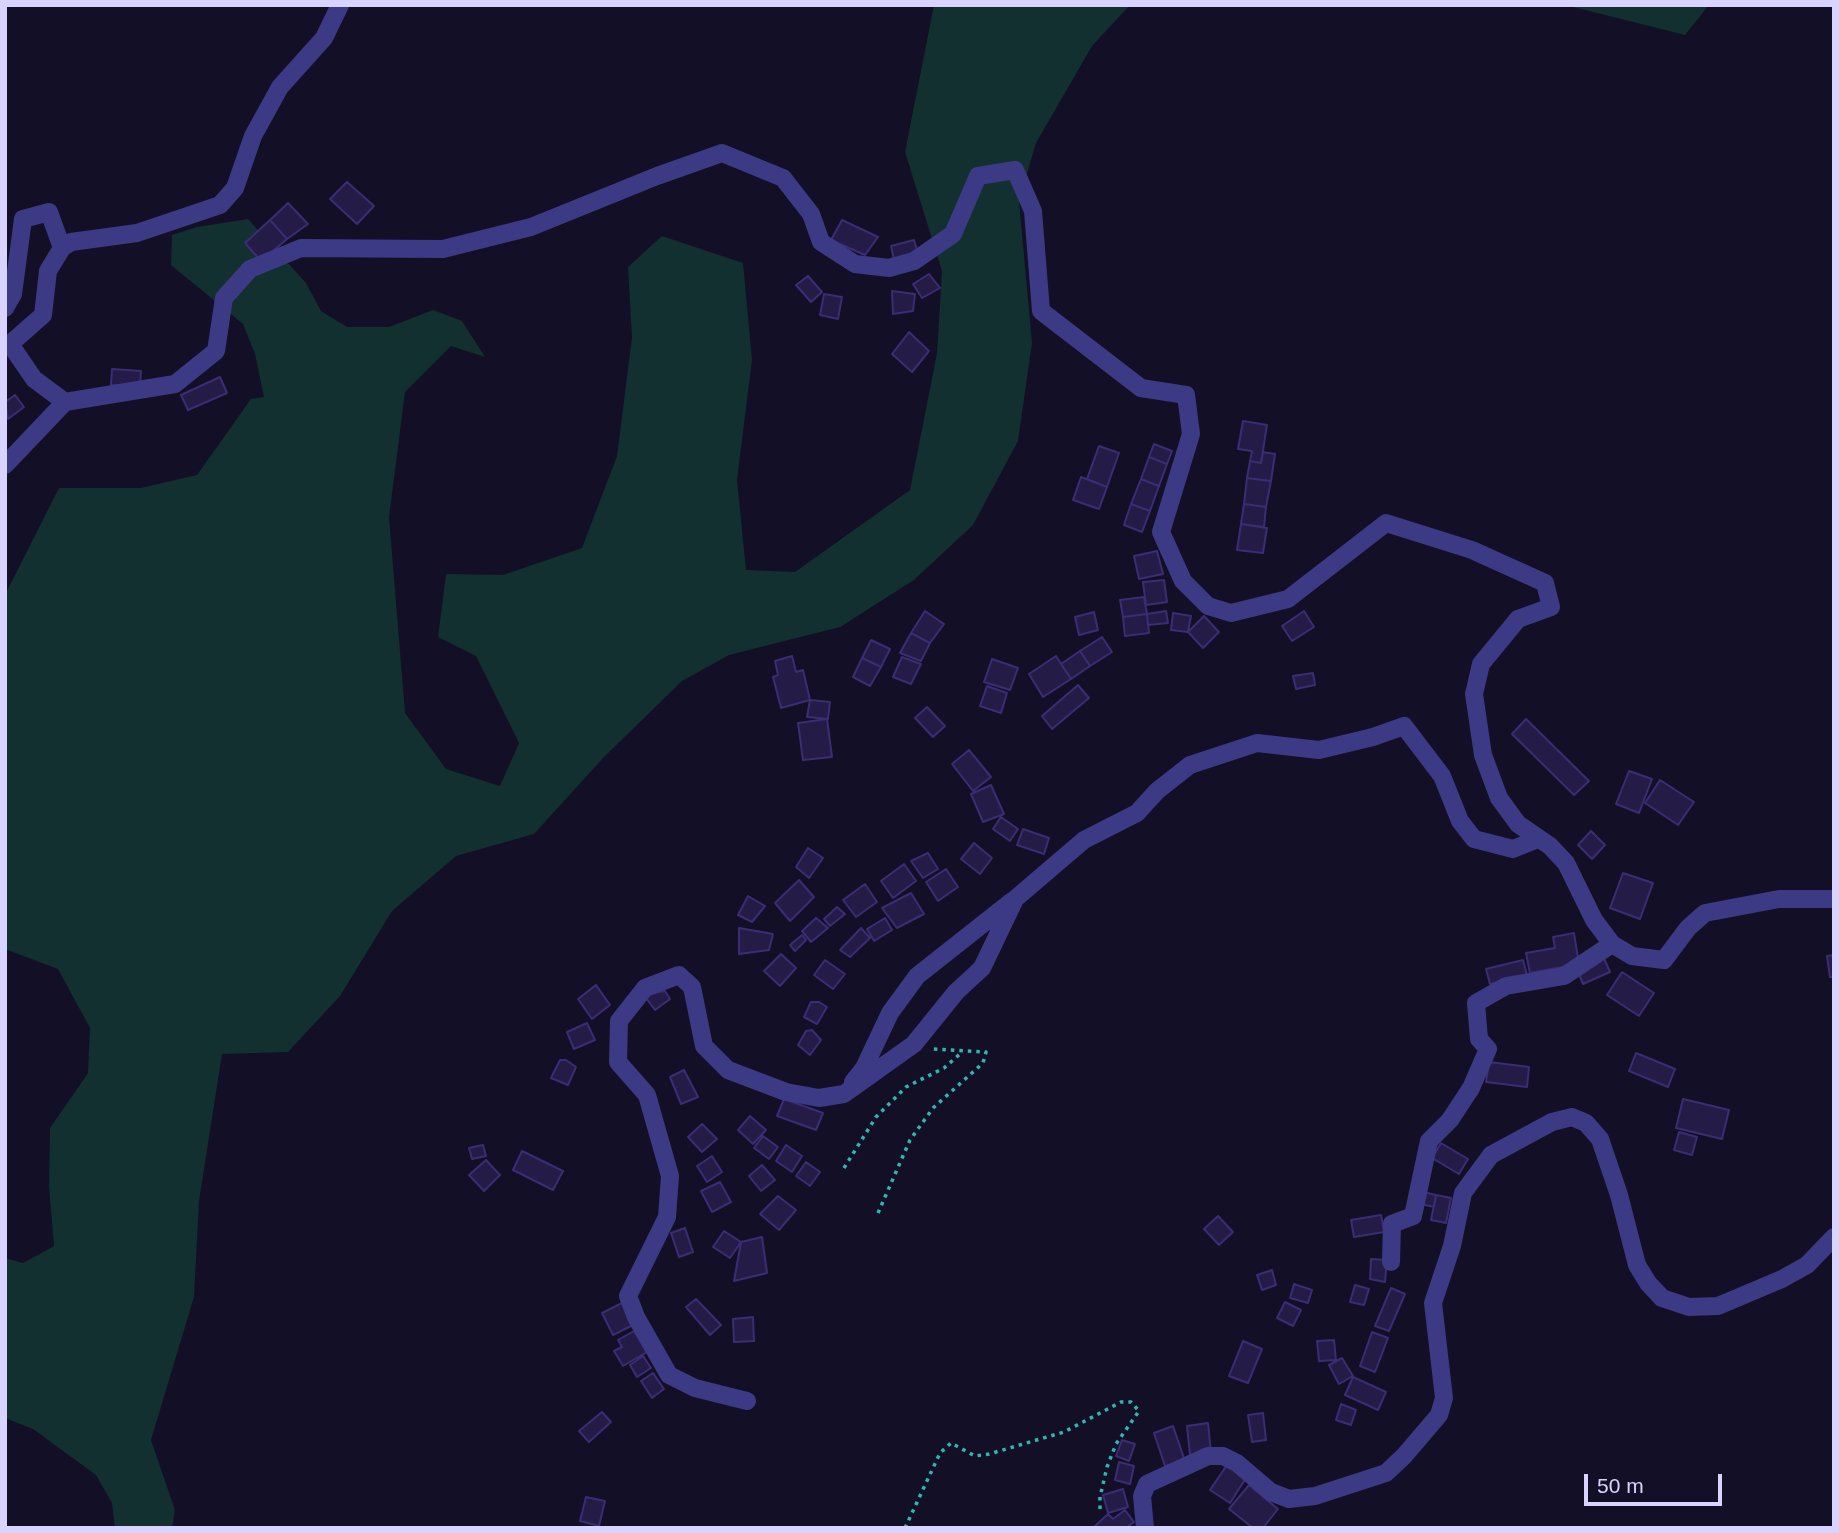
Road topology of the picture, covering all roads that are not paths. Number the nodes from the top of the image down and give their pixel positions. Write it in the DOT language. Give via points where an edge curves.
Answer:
graph roads {
  1 [pos="340,5"];
  2 [pos="62,248"];
  3 [pos="5,308"];
  4 [pos="65,402"];
  5 [pos="5,466"];
  6 [pos="1538,839"];
  7 [pos="1015,899"];
  8 [pos="1834,899"];
  9 [pos="1612,944"];
  10 [pos="844,1094"];
  11 [pos="1834,1237"];
  12 [pos="1391,1262"];
  13 [pos="747,1401"];
  14 [pos="1145,1528"];
  1 -- 2 [label="street" via="324,38 280,87 253,136 235,188 220,205 137,233 71,242"];
  2 -- 3 [label="street" via="49,212 23,219 13,294"];
  2 -- 4 [label="street" via="48,271 43,316 10,344 34,379"];
  4 -- 5 [label="street"];
  4 -- 6 [label="street" via="175,384 216,351 224,298 250,269 301,248 443,249 531,227 722,153 783,178 811,214 821,242 856,264 889,268 914,261 953,234 978,176 1015,170 1033,211 1041,311 1141,388 1186,395 1191,434 1161,532 1182,581 1208,606 1231,613 1288,599 1386,523 1472,550 1545,583 1552,607 1518,619 1480,664 1474,694 1483,755 1499,798 1518,824"];
  6 -- 7 [label="street" via="1513,849 1474,839 1460,821 1441,776 1404,726 1319,750 1257,743 1190,765 1137,813 1084,840"];
  6 -- 9 [label="street" via="1566,863 1594,920"];
  7 -- 10 [label="street" via="917,976"];
  7 -- 10 [label="street" via="982,968 914,1044"];
  8 -- 9 [label="street" via="1779,900 1705,913 1664,960 1632,956"];
  9 -- 12 [label="street" via="1564,976 1506,986 1476,1003 1479,1039 1488,1049 1471,1088 1429,1141 1413,1216 1392,1224"];
  10 -- 13 [label="street" via="819,1098 786,1092 728,1070 704,1046 692,987 679,975 645,988 619,1021 618,1062 647,1095 670,1177 667,1217 628,1296 669,1375 695,1388"];
  11 -- 14 [label="street" via="1807,1265 1718,1306 1689,1307 1662,1298 1637,1265 1600,1139 1586,1123 1572,1118 1552,1122 1491,1155 1463,1193 1433,1303 1444,1398 1439,1416 1404,1456 1386,1473 1315,1496 1289,1499 1271,1492 1237,1463 1223,1456 1208,1456 1147,1484 1142,1496"];
}
